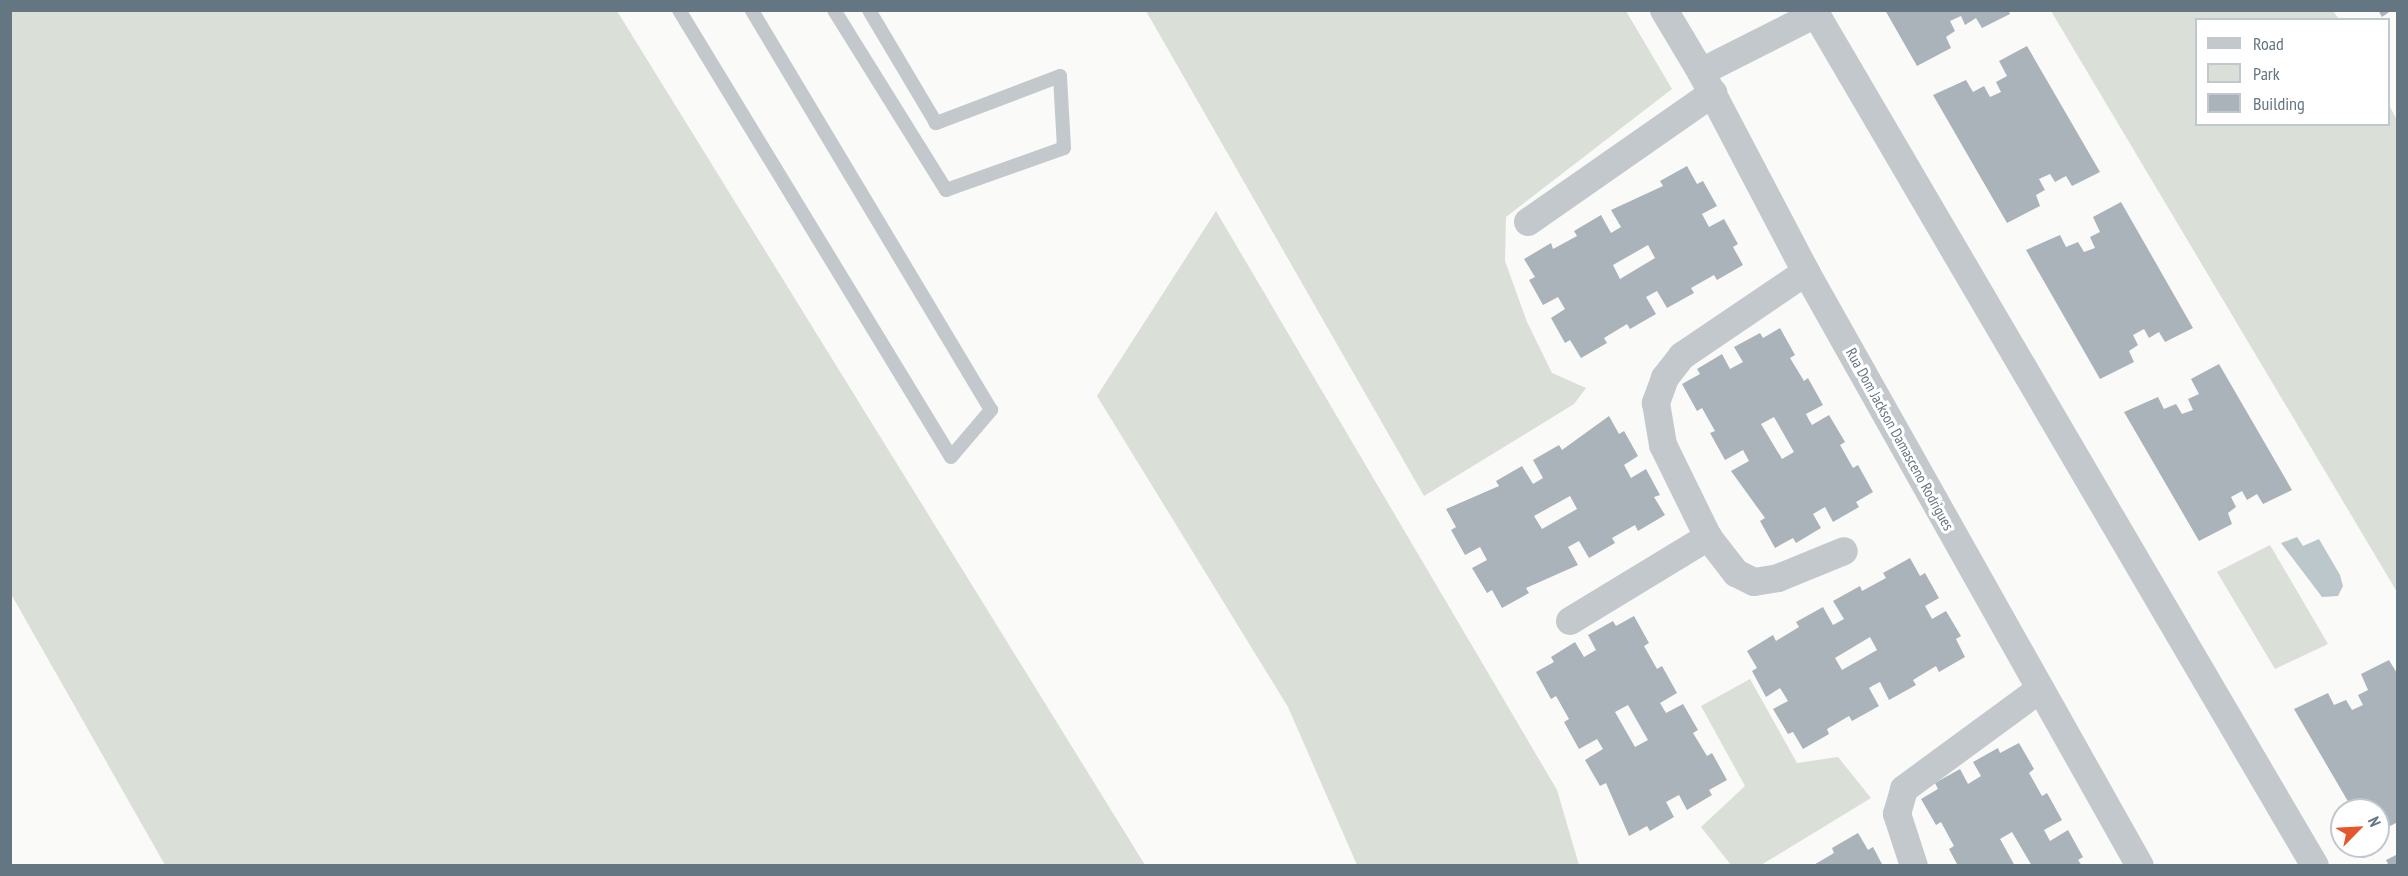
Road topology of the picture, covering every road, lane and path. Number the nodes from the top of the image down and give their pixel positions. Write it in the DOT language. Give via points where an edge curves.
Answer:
graph roads {
  1 [pos="679,10"];
  2 [pos="752,10"];
  3 [pos="834,10"];
  4 [pos="869,10"];
  5 [pos="1664,10"];
  6 [pos="1816,12"];
  7 [pos="1707,83"];
  8 [pos="1528,222"];
  9 [pos="1806,272"];
  10 [pos="1708,537"];
  11 [pos="1844,551"];
  12 [pos="1570,621"];
  13 [pos="2040,689"];
  14 [pos="1914,866"];
  15 [pos="2140,866"];
  16 [pos="2315,866"];
  1 -- 2 [label="lane" via="951,457 991,410"];
  3 -- 4 [label="lane" via="945,190 1064,148 1060,76 936,123"];
  5 -- 7 [label="street, Rua Dom Jackson Damasceno Rodrigues"];
  6 -- 7 [label="street"];
  6 -- 16 [label="street"];
  7 -- 8 [label="street"];
  7 -- 9 [label="street, Rua Dom Jackson Damasceno Rodrigues"];
  9 -- 10 [label="street" via="1682,356 1665,378 1656,403 1663,445"];
  9 -- 13 [label="street, Rua Dom Jackson Damasceno Rodrigues"];
  10 -- 11 [label="street" via="1736,573 1754,582 1778,578"];
  10 -- 12 [label="street"];
  13 -- 14 [label="street" via="1904,789 1897,814"];
  13 -- 15 [label="street, Rua Dom Jackson Damasceno Rodrigues"];
}
